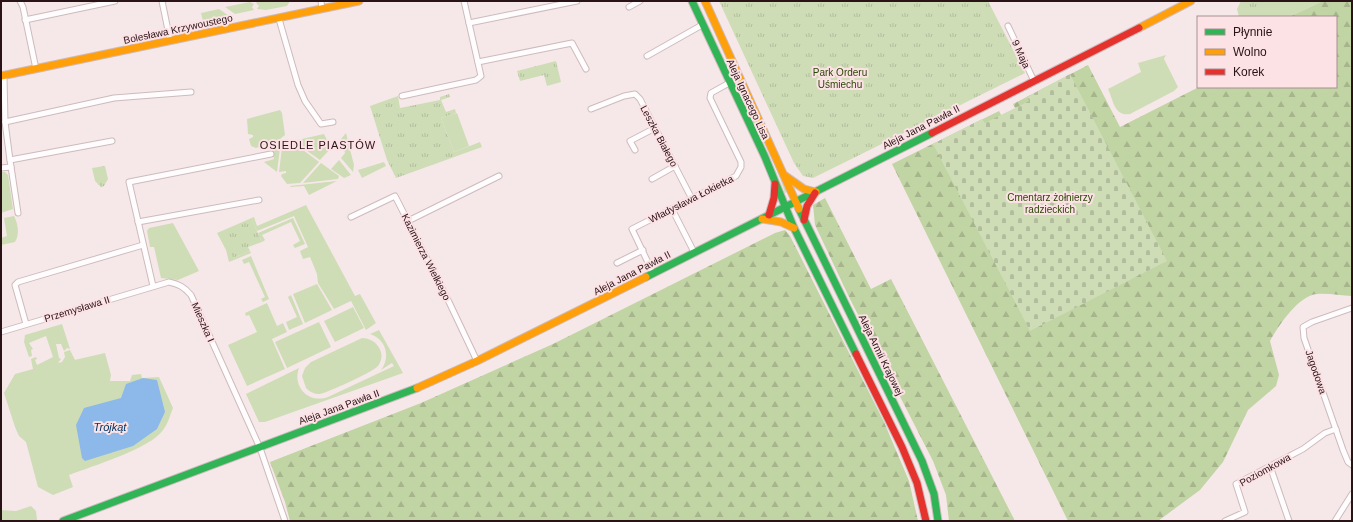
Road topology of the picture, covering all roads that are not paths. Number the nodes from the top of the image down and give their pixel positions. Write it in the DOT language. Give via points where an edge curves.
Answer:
graph roads {
  1 [pos="20,1"];
  2 [pos="115,1"];
  3 [pos="162,1"];
  4 [pos="321,1"];
  5 [pos="359,1"];
  6 [pos="464,1"];
  7 [pos="577,1"];
  8 [pos="640,1"];
  9 [pos="692,1"];
  10 [pos="705,1"];
  11 [pos="1191,1"];
  12 [pos="630,7"];
  13 [pos="322,9"];
  14 [pos="279,19"];
  15 [pos="25,20"];
  16 [pos="469,23"];
  17 [pos="702,25"];
  18 [pos="1008,26"];
  19 [pos="170,40"];
  20 [pos="646,56"];
  21 [pos="478,62"];
  22 [pos="36,69"];
  23 [pos="586,69"];
  24 [pos="2,76"];
  25 [pos="1034,81"];
  26 [pos="729,83"];
  27 [pos="191,92"];
  28 [pos="402,96"];
  29 [pos="591,109"];
  30 [pos="6,122"];
  31 [pos="333,122"];
  32 [pos="655,128"];
  33 [pos="112,140"];
  34 [pos="635,150"];
  35 [pos="271,154"];
  36 [pos="10,160"];
  37 [pos="675,166"];
  38 [pos="11,167"];
  39 [pos="1,168"];
  40 [pos="784,175"];
  41 [pos="499,176"];
  42 [pos="652,179"];
  43 [pos="775,182"];
  44 [pos="816,192"];
  45 [pos="692,199"];
  46 [pos="259,200"];
  47 [pos="796,202"];
  48 [pos="785,207"];
  49 [pos="672,209"];
  50 [pos="18,213"];
  51 [pos="769,215"];
  52 [pos="351,217"];
  53 [pos="761,219"];
  54 [pos="804,220"];
  55 [pos="408,221"];
  56 [pos="138,222"];
  57 [pos="794,228"];
  58 [pos="143,245"];
  59 [pos="642,250"];
  60 [pos="694,252"];
  61 [pos="617,263"];
  62 [pos="653,273"];
  63 [pos="153,286"];
  64 [pos="1352,308"];
  65 [pos="26,324"];
  66 [pos="1,332"];
  67 [pos="477,362"];
  68 [pos="1336,428"];
  69 [pos="260,448"];
  70 [pos="1352,465"];
  71 [pos="1270,466"];
  72 [pos="1352,494"];
  73 [pos="68,520"];
  74 [pos="285,521"];
  75 [pos="926,521"];
  76 [pos="938,521"];
  77 [pos="1225,521"];
  78 [pos="1289,521"];
  79 [pos="1335,521"];
  1 -- 15 [label="street"];
  2 -- 15 [label="street"];
  3 -- 19 [label="street"];
  4 -- 13 [label="street"];
  5 -- 13 [label="main road, Bolesława Krzywoustego"];
  6 -- 16 [label="street"];
  7 -- 16 [label="street"];
  8 -- 12 [label="street"];
  9 -- 17 [label="main road, Aleja Ignacego Lisa"];
  10 -- 40 [label="main road, Aleja Ignacego Lisa"];
  11 -- 25 [label="main road, Aleja Jana Pawła II"];
  13 -- 14 [label="main road, Bolesława Krzywoustego"];
  14 -- 19 [label="main road, Bolesława Krzywoustego"];
  14 -- 31 [label="street" via="305,101 321,124"];
  15 -- 22 [label="street"];
  16 -- 21 [label="street"];
  17 -- 20 [label="street"];
  17 -- 26 [label="main road, Aleja Ignacego Lisa"];
  18 -- 25 [label="street, 9 Maja"];
  19 -- 22 [label="main road, Bolesława Krzywoustego"];
  21 -- 23 [label="street" via="572,43"];
  21 -- 28 [label="street" via="481,76 476,80"];
  22 -- 24 [label="main road, Bolesława Krzywoustego"];
  24 -- 30 [label="street"];
  25 -- 44 [label="main road, Aleja Jana Pawła II"];
  26 -- 43 [label="main road, Aleja Ignacego Lisa"];
  26 -- 45 [label="street, Władysława Łokietka" via="711,93 710,98 741,162 741,167 736,176"];
  27 -- 30 [label="street" via="114,98"];
  29 -- 32 [label="street, Leszka Białego" via="635,94"];
  30 -- 36 [label="street"];
  32 -- 34 [label="street" via="630,141"];
  32 -- 37 [label="street, Leszka Białego"];
  33 -- 36 [label="street"];
  35 -- 56 [label="street" via="129,182"];
  36 -- 38 [label="street"];
  37 -- 42 [label="street"];
  37 -- 45 [label="street, Leszka Białego"];
  38 -- 39 [label="street"];
  38 -- 50 [label="street"];
  40 -- 44 [label="main road" via="804,189"];
  40 -- 47 [label="main road, Aleja Ignacego Lisa"];
  41 -- 55 [label="street"];
  43 -- 48 [label="main road, Aleja Ignacego Lisa"];
  43 -- 51 [label="main road"];
  44 -- 47 [label="main road, Aleja Jana Pawła II"];
  44 -- 54 [label="main road" via="807,206"];
  45 -- 49 [label="street, Władysława Łokietka"];
  46 -- 56 [label="street"];
  47 -- 48 [label="main road, Aleja Jana Pawła II"];
  47 -- 54 [label="main road, Aleja Armii Krajowej"];
  48 -- 51 [label="main road, Aleja Jana Pawła II"];
  48 -- 57 [label="main road"];
  49 -- 59 [label="street, Władysława Łokietka" via="632,229"];
  49 -- 60 [label="street"];
  51 -- 53 [label="main road, Aleja Jana Pawła II"];
  52 -- 55 [label="street, Kazimierza Wielkiego" via="395,196"];
  53 -- 57 [label="main road" via="781,222"];
  53 -- 60 [label="main road, Aleja Jana Pawła II"];
  54 -- 76 [label="main road, Aleja Armii Krajowej" via="922,461 934,494"];
  55 -- 67 [label="street, Kazimierza Wielkiego"];
  56 -- 58 [label="street"];
  57 -- 75 [label="main road" via="910,464 921,494"];
  58 -- 63 [label="street"];
  58 -- 65 [label="street" via="18,282 15,285"];
  59 -- 61 [label="street"];
  59 -- 62 [label="street, Władysława Łokietka"];
  60 -- 62 [label="main road, Aleja Jana Pawła II"];
  62 -- 67 [label="main road, Aleja Jana Pawła II"];
  63 -- 65 [label="street, Przemysława II"];
  63 -- 69 [label="street, Mieszka I" via="169,282 178,283 191,295"];
  64 -- 68 [label="street, Jagodowa" via="1303,327 1304,338"];
  65 -- 66 [label="street, Przemysława II"];
  67 -- 69 [label="main road, Aleja Jana Pawła II" via="415,389"];
  68 -- 70 [label="street, Jagodowa" via="1348,462"];
  68 -- 71 [label="street, Poziomkowa"];
  69 -- 73 [label="main road, Aleja Jana Pawła II"];
  69 -- 74 [label="street, Mieszka I"];
  71 -- 77 [label="street, Poziomkowa" via="1236,484 1245,512"];
  71 -- 78 [label="street"];
  72 -- 79 [label="street"];
}
